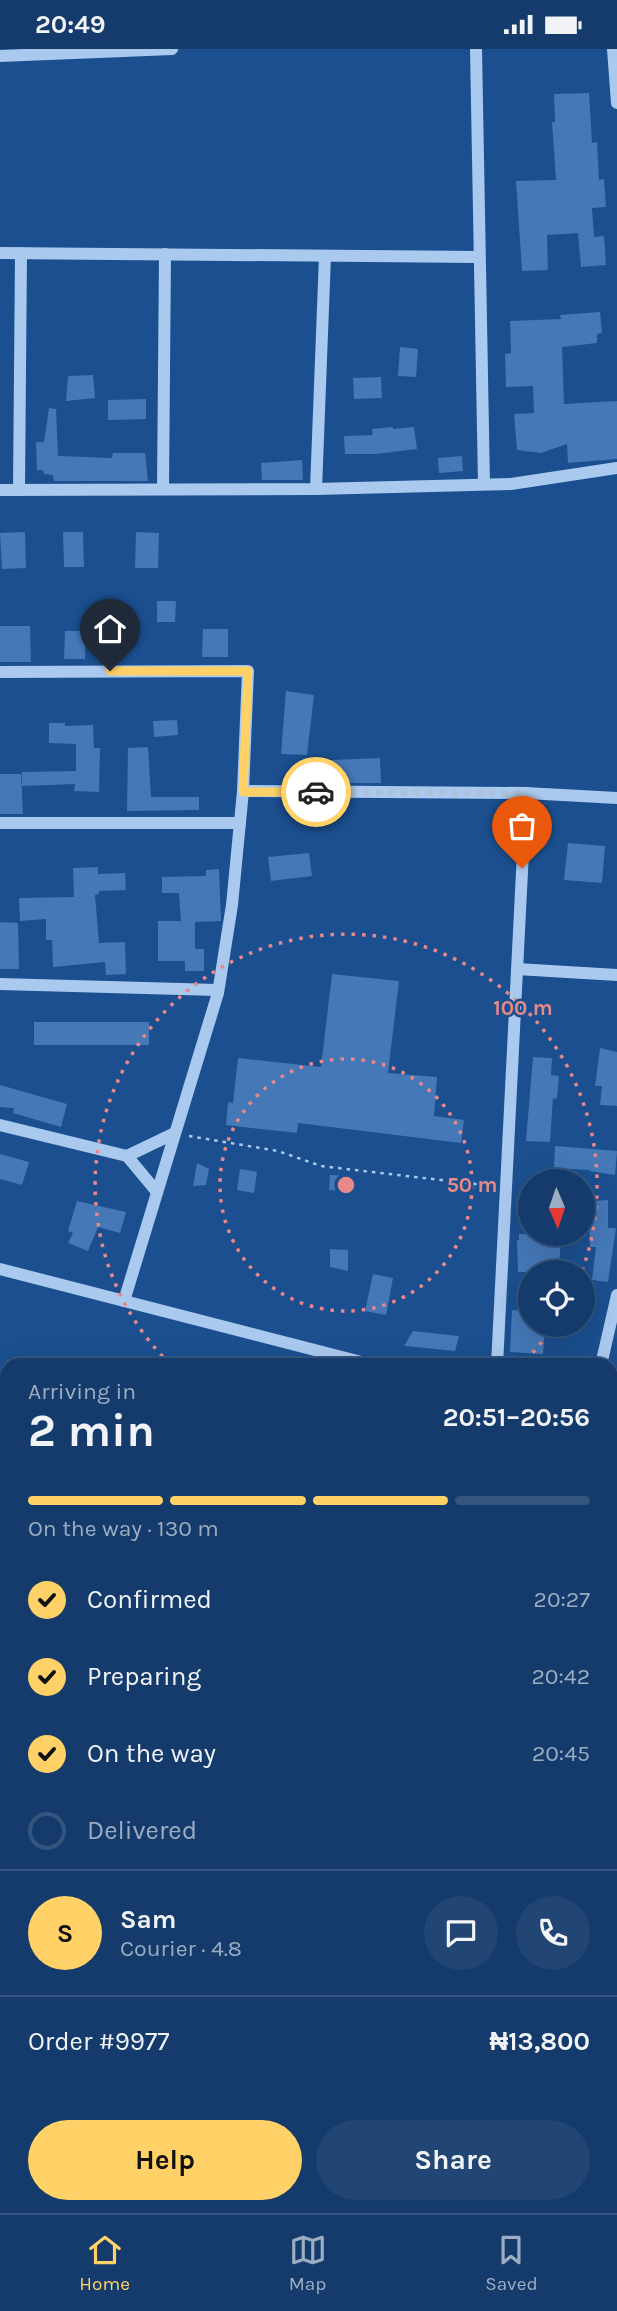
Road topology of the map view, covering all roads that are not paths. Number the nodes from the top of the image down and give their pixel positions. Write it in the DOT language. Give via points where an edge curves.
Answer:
graph roads {
  1 [pos="172,49"];
  2 [pos="475,49"];
  3 [pos="613,49"];
  4 [pos="77,51"];
  5 [pos="0,56"];
  6 [pos="617,103"];
  7 [pos="0,253"];
  8 [pos="21,253"];
  9 [pos="165,254"];
  10 [pos="325,256"];
  11 [pos="480,257"];
  12 [pos="617,468"];
  13 [pos="484,484"];
  14 [pos="19,489"];
  15 [pos="163,489"];
  16 [pos="316,489"];
  17 [pos="0,490"];
  18 [pos="0,672"];
  19 [pos="243,792"];
  20 [pos="526,793"];
  21 [pos="617,798"];
  22 [pos="0,823"];
  23 [pos="240,823"];
  24 [pos="517,968"];
  25 [pos="617,975"];
  26 [pos="0,984"];
  27 [pos="217,990"];
  28 [pos="0,1125"];
  29 [pos="175,1133"];
  30 [pos="127,1156"];
  31 [pos="157,1192"];
  32 [pos="0,1269"];
  33 [pos="617,1295"];
  34 [pos="124,1301"];
  35 [pos="346,1358"];
  36 [pos="497,1358"];
  37 [pos="603,1358"];
  1 -- 4 [label="street"];
  2 -- 11 [label="street"];
  3 -- 6 [label="street"];
  4 -- 5 [label="street"];
  7 -- 8 [label="street"];
  8 -- 9 [label="street"];
  8 -- 14 [label="street"];
  9 -- 10 [label="street"];
  9 -- 15 [label="street"];
  10 -- 11 [label="street"];
  10 -- 16 [label="street"];
  11 -- 13 [label="street"];
  12 -- 13 [label="street"];
  13 -- 16 [label="street"];
  14 -- 15 [label="street"];
  14 -- 17 [label="street"];
  15 -- 16 [label="street"];
  18 -- 19 [label="street" via="248,671"];
  19 -- 20 [label="street"];
  19 -- 23 [label="street"];
  20 -- 21 [label="street"];
  20 -- 24 [label="street"];
  22 -- 23 [label="street"];
  23 -- 27 [label="street"];
  24 -- 25 [label="street"];
  24 -- 36 [label="street"];
  26 -- 27 [label="street"];
  27 -- 29 [label="street"];
  28 -- 30 [label="street"];
  29 -- 30 [label="street"];
  29 -- 31 [label="street"];
  30 -- 31 [label="street"];
  31 -- 34 [label="street"];
  32 -- 34 [label="street"];
  33 -- 37 [label="street"];
  34 -- 35 [label="street"];
}
